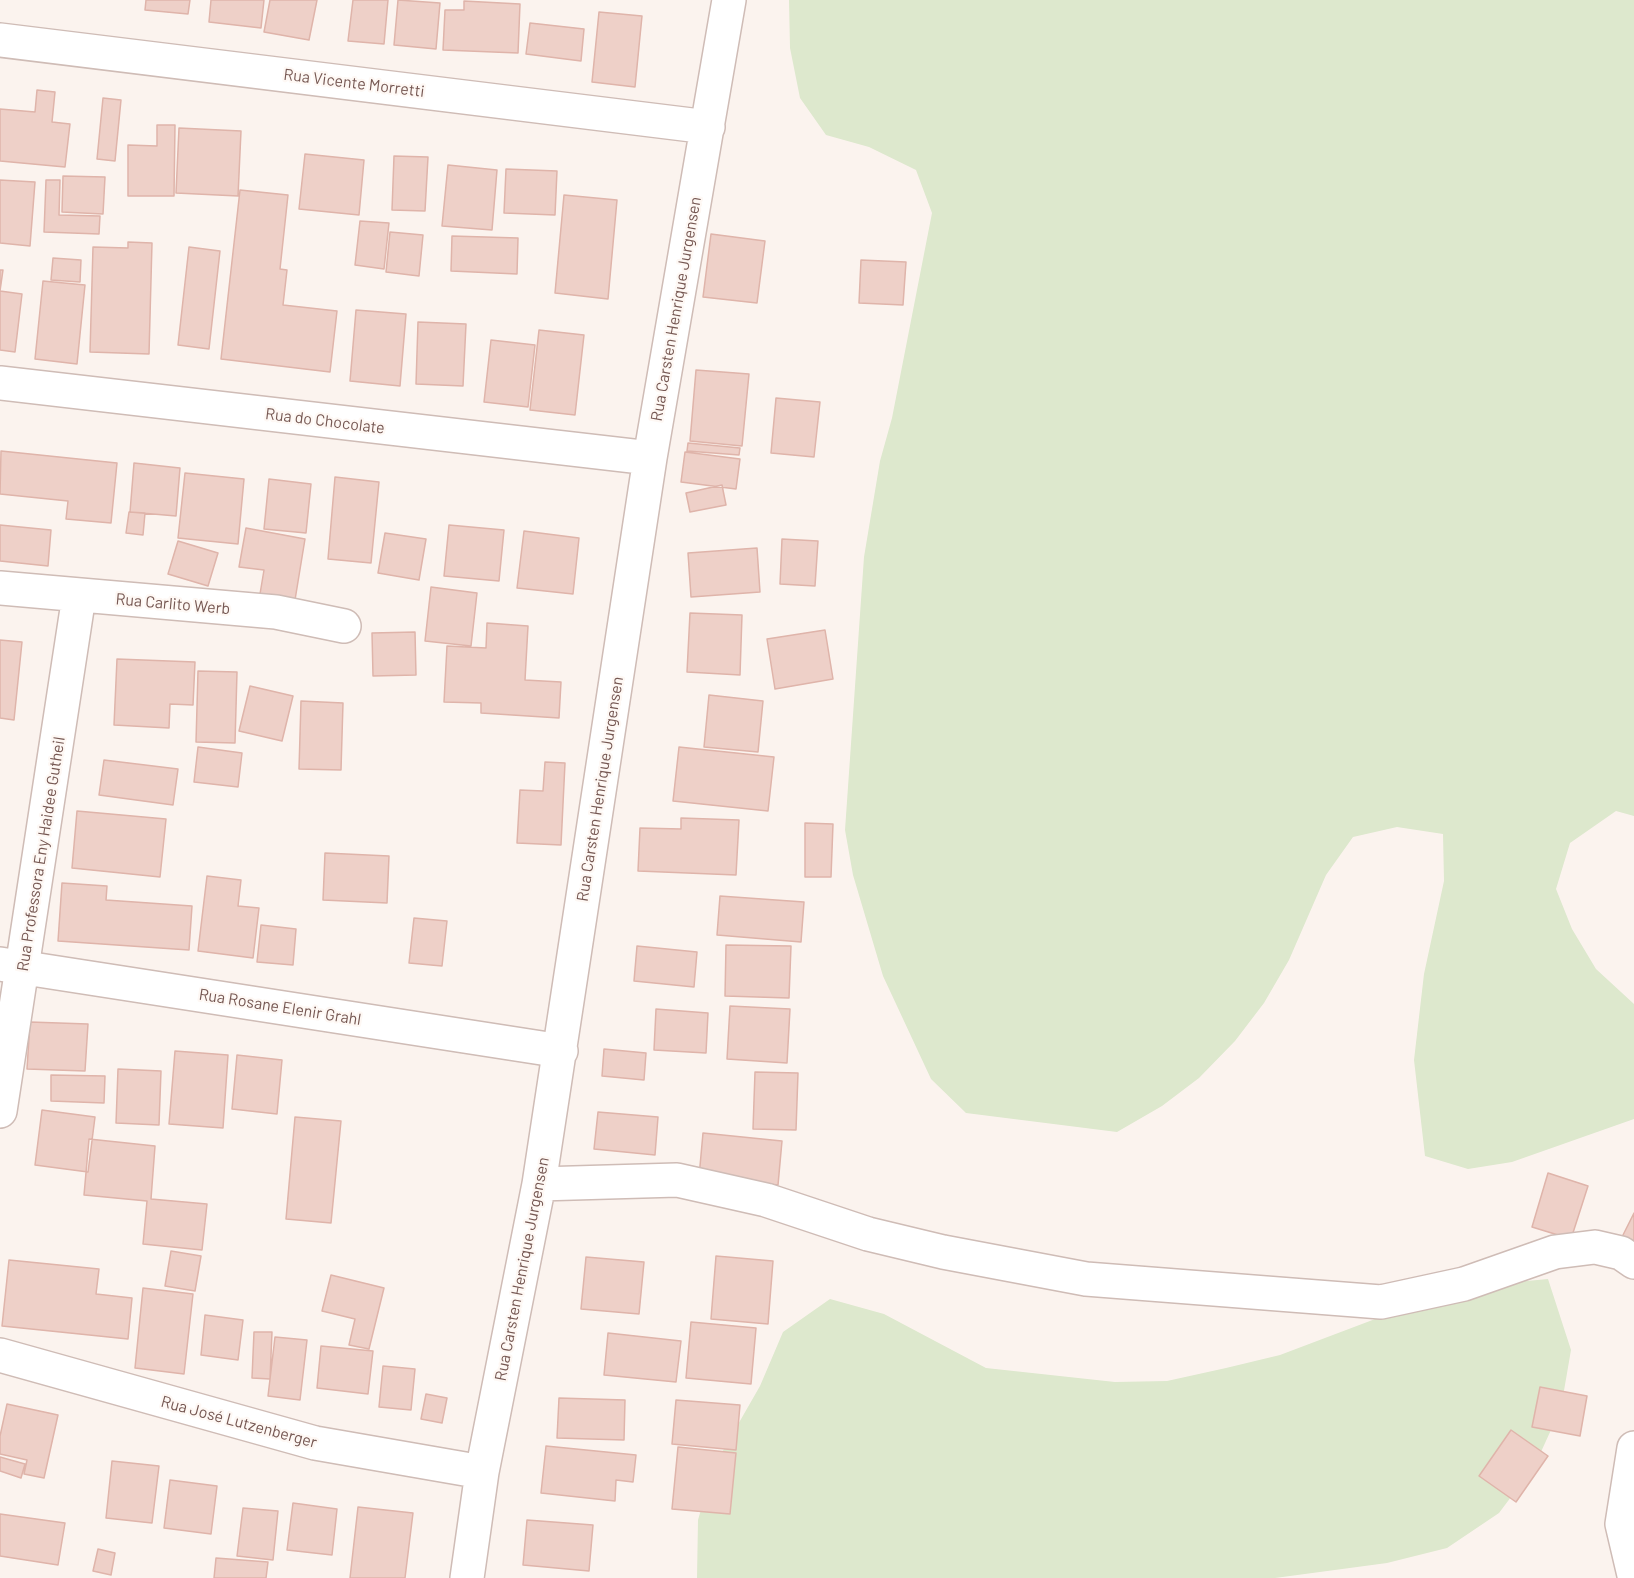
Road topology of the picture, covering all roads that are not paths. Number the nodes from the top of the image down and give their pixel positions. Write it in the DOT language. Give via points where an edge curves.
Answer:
graph roads {
  1 [pos="729,0"];
  2 [pos="0,40"];
  3 [pos="708,127"];
  4 [pos="0,383"];
  5 [pos="650,458"];
  6 [pos="0,588"];
  7 [pos="79,596"];
  8 [pos="344,626"];
  9 [pos="12,966"];
  10 [pos="561,1051"];
  11 [pos="0,1111"];
  12 [pos="539,1184"];
  13 [pos="1634,1262"];
  14 [pos="0,1355"];
  15 [pos="1634,1448"];
  16 [pos="482,1472"];
  17 [pos="1634,1575"];
  18 [pos="467,1578"];
  1 -- 3 [label="street, Rua Carsten Henrique Jurgensen"];
  2 -- 3 [label="street, Rua Vicente Morretti"];
  3 -- 5 [label="street, Rua Carsten Henrique Jurgensen"];
  4 -- 5 [label="street, Rua do Chocolate"];
  5 -- 10 [label="street, Rua Carsten Henrique Jurgensen"];
  6 -- 7 [label="street, Rua Carlito Werb"];
  7 -- 8 [label="street, Rua Carlito Werb" via="276,612"];
  7 -- 9 [label="street, Rua Professora Eny Haidee Gutheil"];
  9 -- 10 [label="street, Rua Rosane Elenir Grahl"];
  9 -- 11 [label="street, Rua Professora Eny Haidee Gutheil"];
  10 -- 12 [label="street, Rua Carsten Henrique Jurgensen"];
  12 -- 13 [label="street" via="677,1180 766,1200 868,1234 1086,1279 1381,1302 1464,1284 1555,1252 1594,1247 1621,1253"];
  12 -- 16 [label="street, Rua Carsten Henrique Jurgensen"];
  14 -- 16 [label="street, Rua José Lutzenberger" via="315,1443"];
  15 -- 17 [label="street" via="1622,1524"];
  16 -- 18 [label="street, Rua Carsten Henrique Jurgensen"];
}
